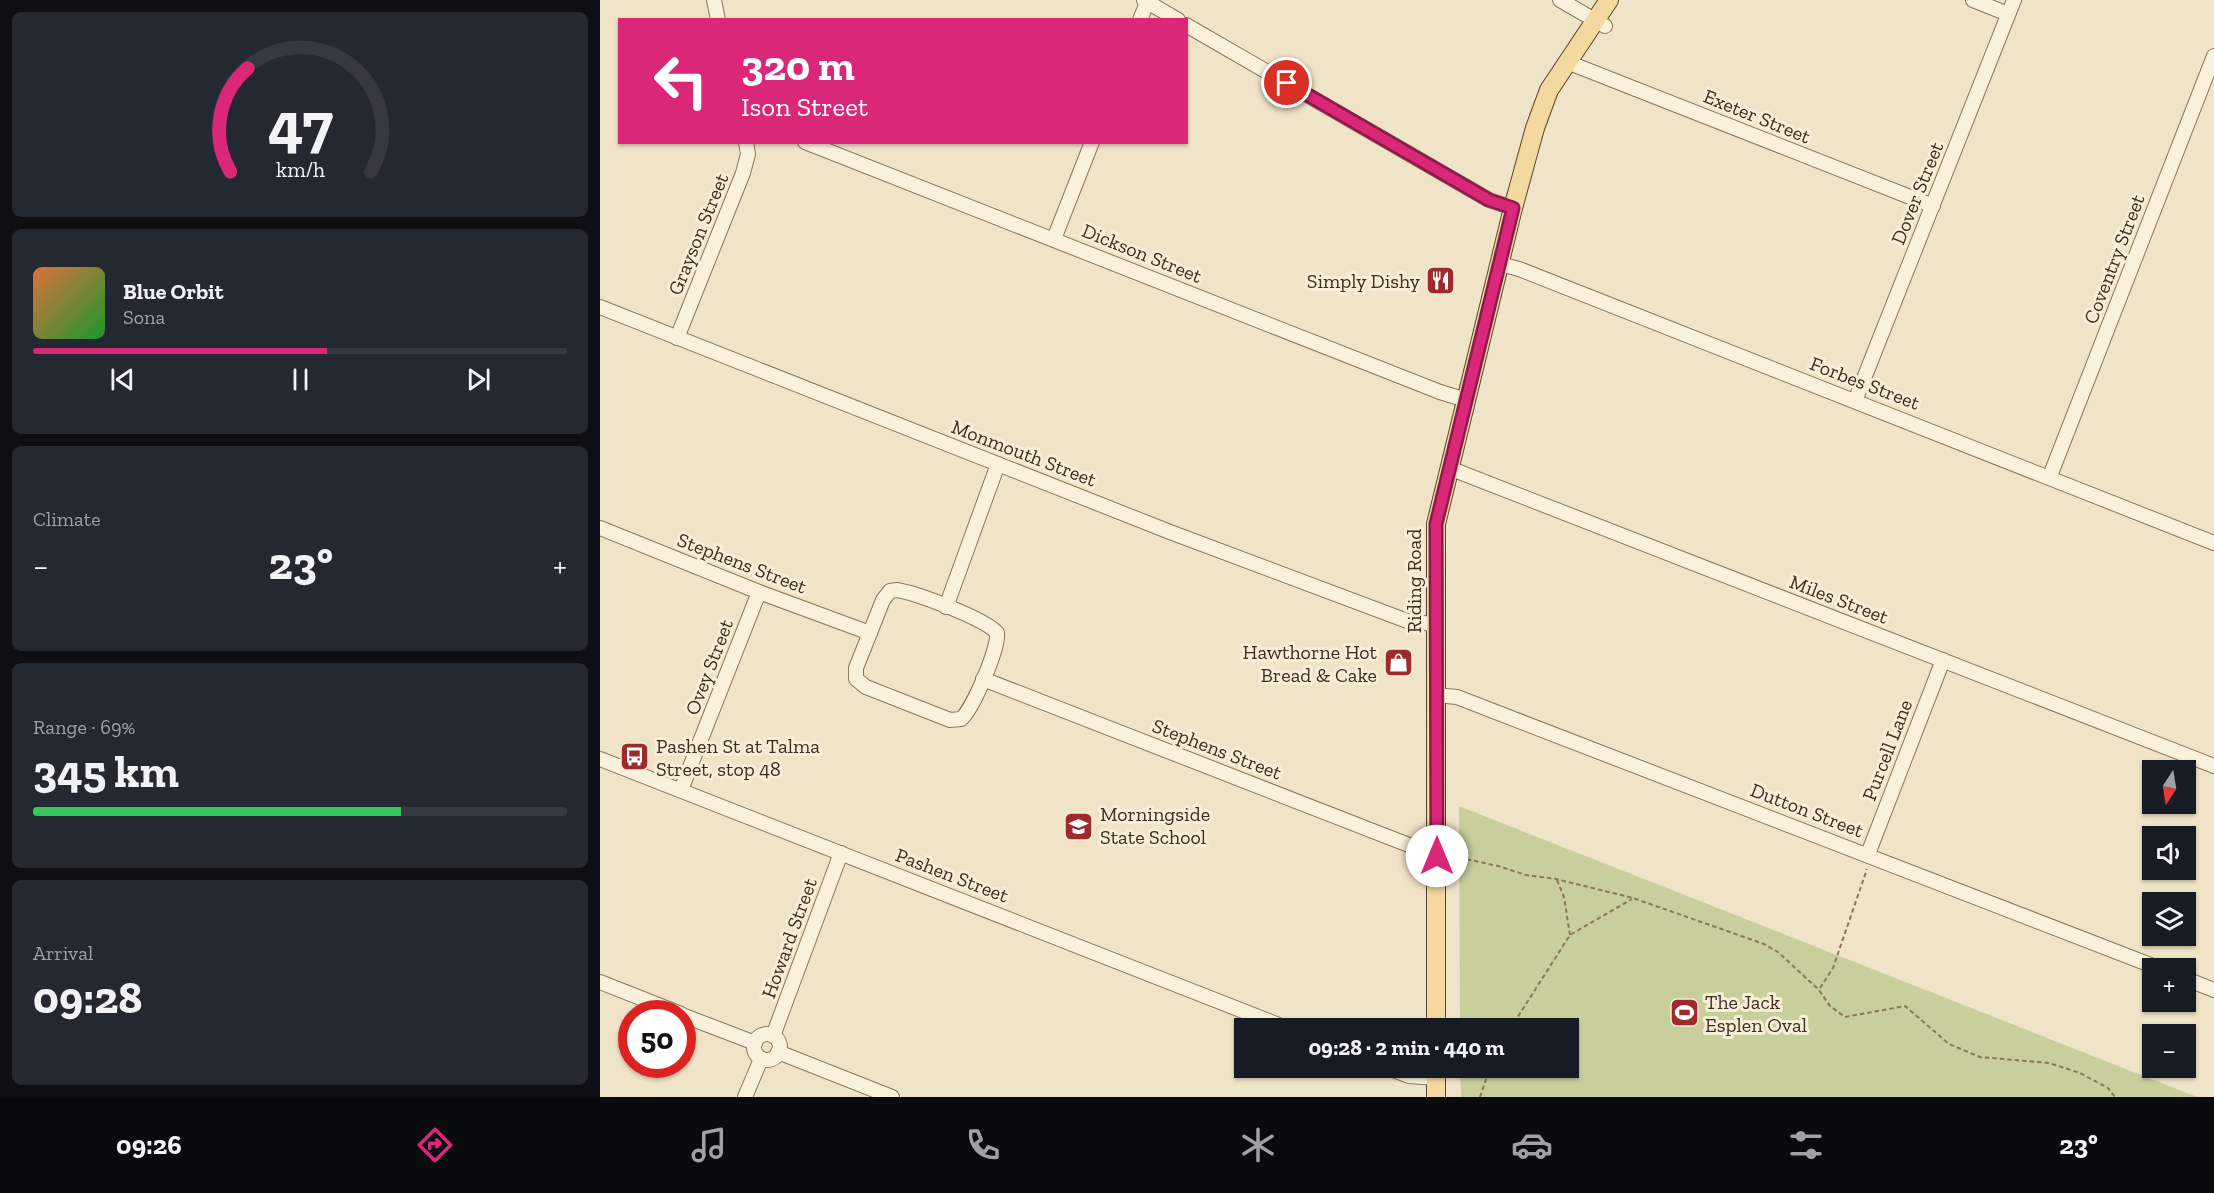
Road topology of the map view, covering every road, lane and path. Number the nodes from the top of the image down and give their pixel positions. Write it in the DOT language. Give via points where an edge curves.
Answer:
graph roads {
  1 [pos="714,0"];
  2 [pos="1560,0"];
  3 [pos="1609,0"];
  4 [pos="1620,0"];
  5 [pos="1973,0"];
  6 [pos="2014,0"];
  7 [pos="1146,1"];
  8 [pos="2008,14"];
  9 [pos="718,18"];
  10 [pos="1141,18"];
  11 [pos="1175,18"];
  12 [pos="1600,23"];
  13 [pos="1188,26"];
  14 [pos="2214,56"];
  15 [pos="1573,64"];
  16 [pos="746,144"];
  17 [pos="809,144"];
  18 [pos="1091,144"];
  19 [pos="1933,206"];
  20 [pos="1513,208"];
  21 [pos="1054,239"];
  22 [pos="1500,264"];
  23 [pos="600,308"];
  24 [pos="677,338"];
  25 [pos="1466,400"];
  26 [pos="1856,401"];
  27 [pos="998,464"];
  28 [pos="1449,468"];
  29 [pos="2050,477"];
  30 [pos="600,528"];
  31 [pos="2214,543"];
  32 [pos="759,592"];
  33 [pos="946,607"];
  34 [pos="1436,624"];
  35 [pos="870,633"];
  36 [pos="1943,660"];
  37 [pos="983,679"];
  38 [pos="1436,695"];
  39 [pos="600,759"];
  40 [pos="2214,766"];
  41 [pos="681,790"];
  42 [pos="841,852"];
  43 [pos="1868,854"];
  44 [pos="1437,856"];
  45 [pos="1556,879"];
  46 [pos="1633,898"];
  47 [pos="1570,935"];
  48 [pos="2142,962"];
  49 [pos="600,982"];
  50 [pos="2196,982"];
  51 [pos="1819,990"];
  52 [pos="2214,990"];
  53 [pos="646,1000"];
  54 [pos="1261,1018"];
  55 [pos="1436,1018"];
  56 [pos="1517,1018"];
  57 [pos="696,1020"];
  58 [pos="773,1036"];
  59 [pos="755,1043"];
  60 [pos="778,1052"];
  61 [pos="760,1059"];
  62 [pos="1436,1078"];
  63 [pos="1486,1078"];
  64 [pos="745,1097"];
  65 [pos="892,1097"];
  66 [pos="1436,1097"];
  67 [pos="1480,1097"];
  68 [pos="2115,1097"];
  1 -- 9 [label="street"];
  2 -- 12 [label="street"];
  3 -- 12 [label="main road, Riding Road"];
  4 -- 12 [label="main road, Riding Road"];
  5 -- 8 [label="street"];
  6 -- 8 [label="street, Dover Street"];
  7 -- 10 [label="street"];
  7 -- 11 [label="street"];
  8 -- 19 [label="street, Dover Street"];
  12 -- 15 [label="main road, Riding Road"];
  13 -- 20 [label="street" via="1489,200"];
  14 -- 29 [label="street, Coventry Street"];
  15 -- 19 [label="street, Exeter Street"];
  15 -- 20 [label="main road, Riding Road" via="1549,90"];
  16 -- 24 [label="street, Grayson Street" via="743,173"];
  17 -- 21 [label="street, Dickson Street"];
  18 -- 21 [label="street"];
  19 -- 26 [label="street, Dover Street"];
  20 -- 22 [label="main road, Riding Road"];
  21 -- 25 [label="street, Dickson Street"];
  22 -- 25 [label="main road, Riding Road"];
  22 -- 26 [label="street, Forbes Street"];
  23 -- 24 [label="street, Monmouth Street"];
  24 -- 27 [label="street, Monmouth Street"];
  25 -- 28 [label="main road, Riding Road"];
  26 -- 29 [label="street, Forbes Street"];
  27 -- 33 [label="street"];
  27 -- 34 [label="street, Monmouth Street" via="1410,622"];
  28 -- 34 [label="main road, Riding Road" via="1436,524"];
  28 -- 36 [label="street, Miles Street"];
  29 -- 31 [label="street, Forbes Street"];
  30 -- 32 [label="street, Stephens Street"];
  32 -- 35 [label="street, Stephens Street"];
  32 -- 41 [label="street, Ovey Street"];
  33 -- 35 [label="street" via="891,591 883,600"];
  33 -- 37 [label="street" via="984,623 997,633 996,647"];
  34 -- 38 [label="main road, Riding Road"];
  35 -- 37 [label="street" via="855,674 866,687 956,721 966,716"];
  36 -- 40 [label="street, Miles Street"];
  36 -- 43 [label="street, Purcell Lane"];
  37 -- 44 [label="street, Stephens Street"];
  38 -- 43 [label="street, Dutton Street" via="1457,697"];
  38 -- 44 [label="main road, Riding Road"];
  39 -- 41 [label="street, Pashen Street"];
  41 -- 42 [label="street, Pashen Street"];
  42 -- 54 [label="street, Pashen Street"];
  42 -- 58 [label="street, Howard Street"];
  43 -- 48 [label="street, Dutton Street"];
  43 -- 51 [label="path" via="1867,874 1833,968"];
  44 -- 45 [label="path" via="1457,856"];
  44 -- 55 [label="main road, Riding Road"];
  45 -- 46 [label="path"];
  45 -- 47 [label="path" via="1564,897"];
  46 -- 47 [label="path"];
  46 -- 51 [label="path" via="1764,944"];
  47 -- 56 [label="path"];
  49 -- 53 [label="street"];
  50 -- 52 [label="street"];
  51 -- 68 [label="path" via="1845,1017 1905,1006 1949,1044 1980,1057 2049,1063 2080,1073 2108,1088"];
  57 -- 59 [label="street"];
  58 -- 59 [label="street" via="760,1036"];
  58 -- 60 [label="street"];
  59 -- 61 [label="street"];
  60 -- 61 [label="street" via="769,1060"];
  60 -- 65 [label="street"];
  61 -- 64 [label="street"];
  62 -- 66 [label="main road"];
  63 -- 67 [label="path"];
}
